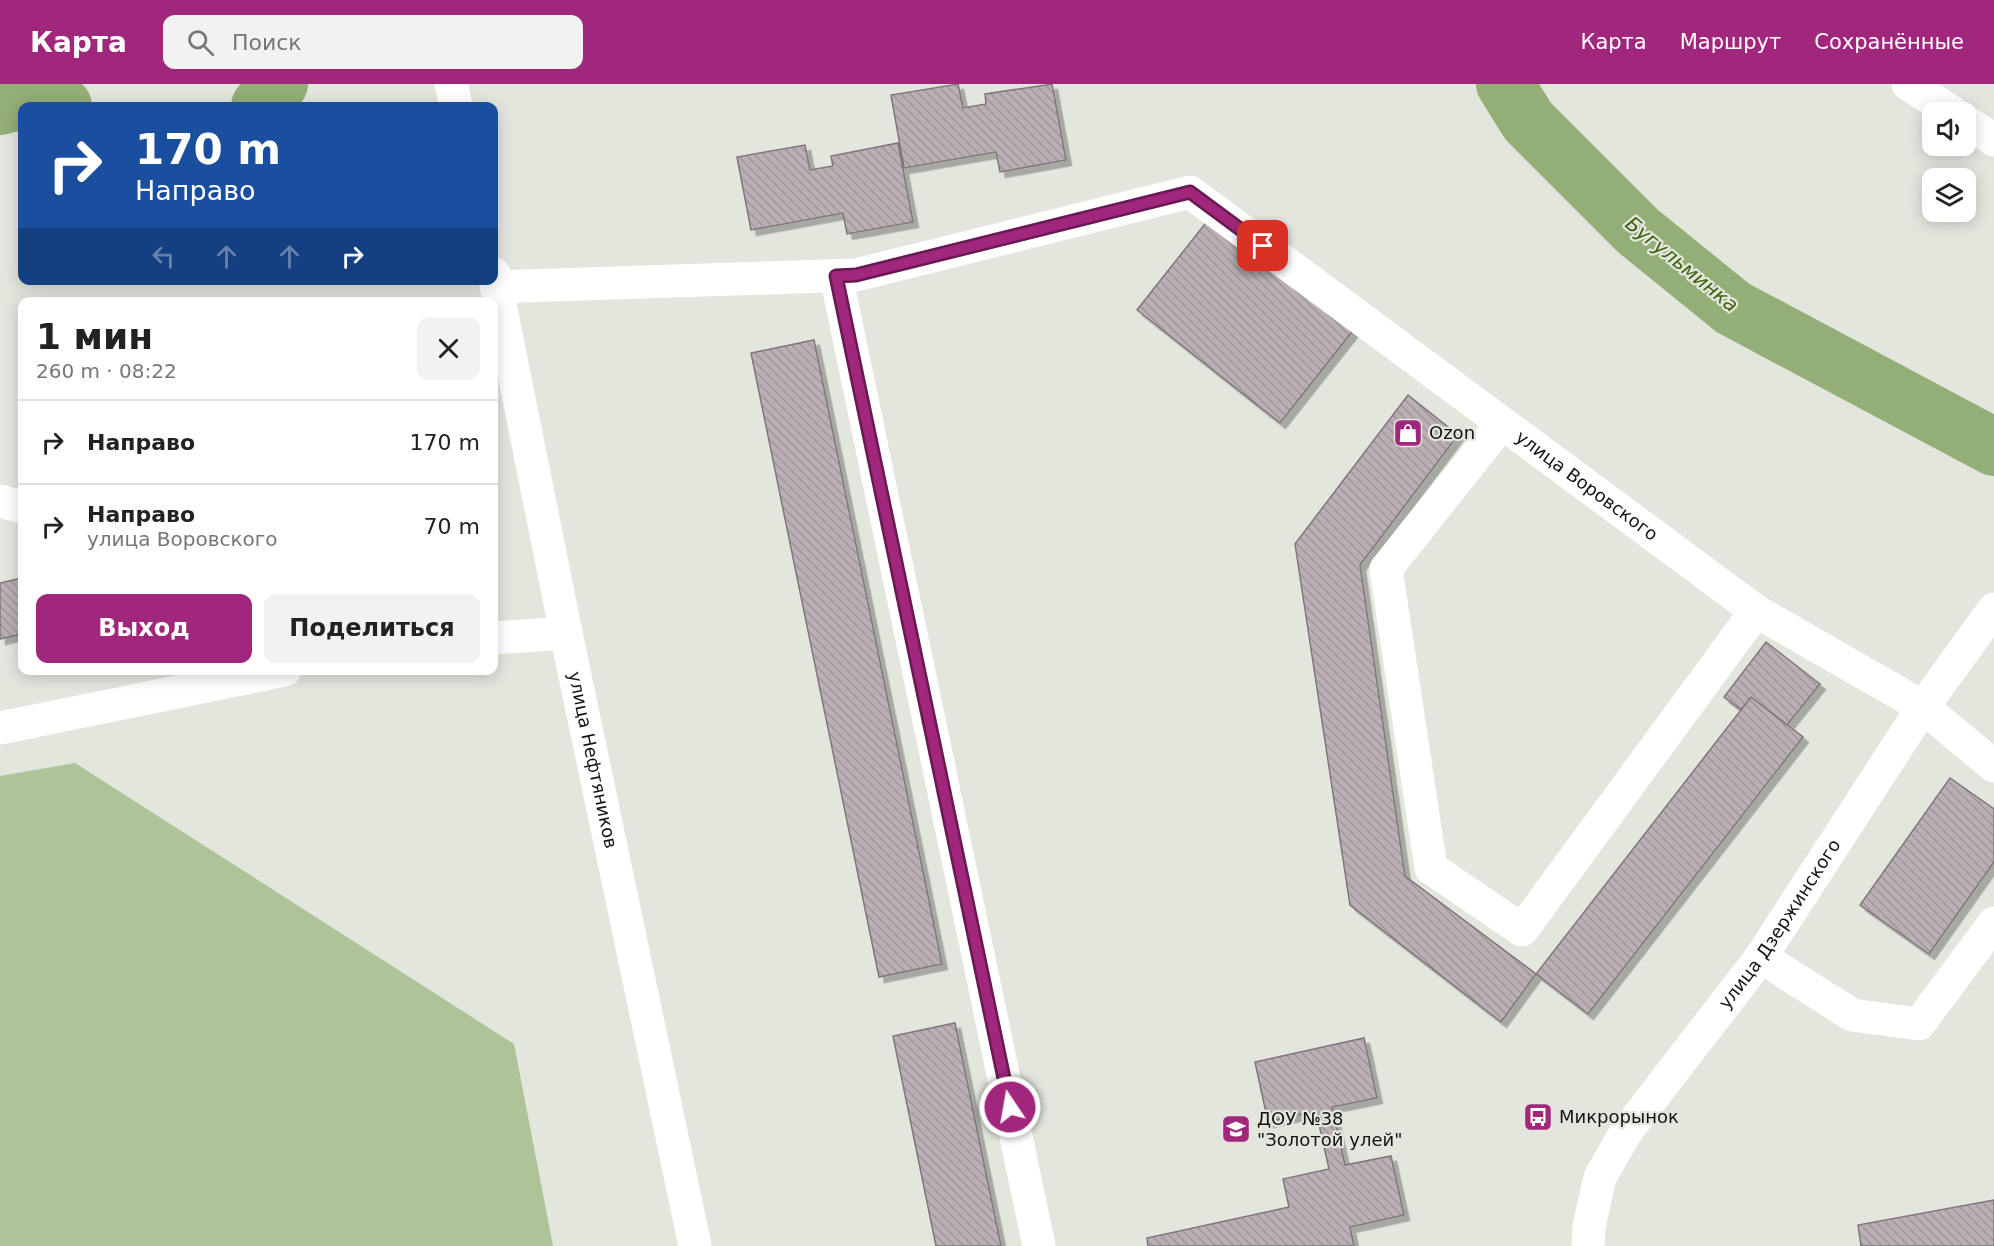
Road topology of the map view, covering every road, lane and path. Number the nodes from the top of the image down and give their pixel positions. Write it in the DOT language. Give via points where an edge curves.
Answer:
graph roads {
  1 [pos="451,84"];
  2 [pos="1908,84"];
  3 [pos="455,102"];
  4 [pos="1936,102"];
  5 [pos="1976,128"];
  6 [pos="1994,140"];
  7 [pos="836,276"];
  8 [pos="498,280"];
  9 [pos="496,285"];
  10 [pos="1502,423"];
  11 [pos="0,501"];
  12 [pos="18,506"];
  13 [pos="1994,609"];
  14 [pos="1756,611"];
  15 [pos="566,633"];
  16 [pos="498,638"];
  17 [pos="260,675"];
  18 [pos="1923,707"];
  19 [pos="0,728"];
  20 [pos="1994,766"];
  21 [pos="1994,923"];
  22 [pos="1761,957"];
  23 [pos="695,1246"];
  24 [pos="1039,1246"];
  25 [pos="1588,1246"];
  1 -- 3 [label="main road"];
  2 -- 4 [label="main road"];
  5 -- 6 [label="main road"];
  7 -- 8 [label="main road"];
  7 -- 10 [label="main road, улица Воровского" via="856,275 1190,192"];
  7 -- 24 [label="main road"];
  9 -- 15 [label="main road, улица Нефтяников"];
  10 -- 14 [label="main road, улица Воровского"];
  10 -- 14 [label="main road" via="1386,569 1431,868 1522,930"];
  11 -- 12 [label="main road"];
  13 -- 18 [label="main road, улица Дзержинского"];
  14 -- 18 [label="main road, улица Воровского"];
  15 -- 16 [label="main road"];
  15 -- 23 [label="main road, улица Нефтяников"];
  17 -- 19 [label="main road"];
  18 -- 20 [label="main road, улица Воровского"];
  18 -- 22 [label="main road, улица Дзержинского"];
  21 -- 22 [label="main road" via="1918,1024 1852,1016"];
  22 -- 25 [label="main road, улица Дзержинского" via="1626,1132 1600,1177"];
}
